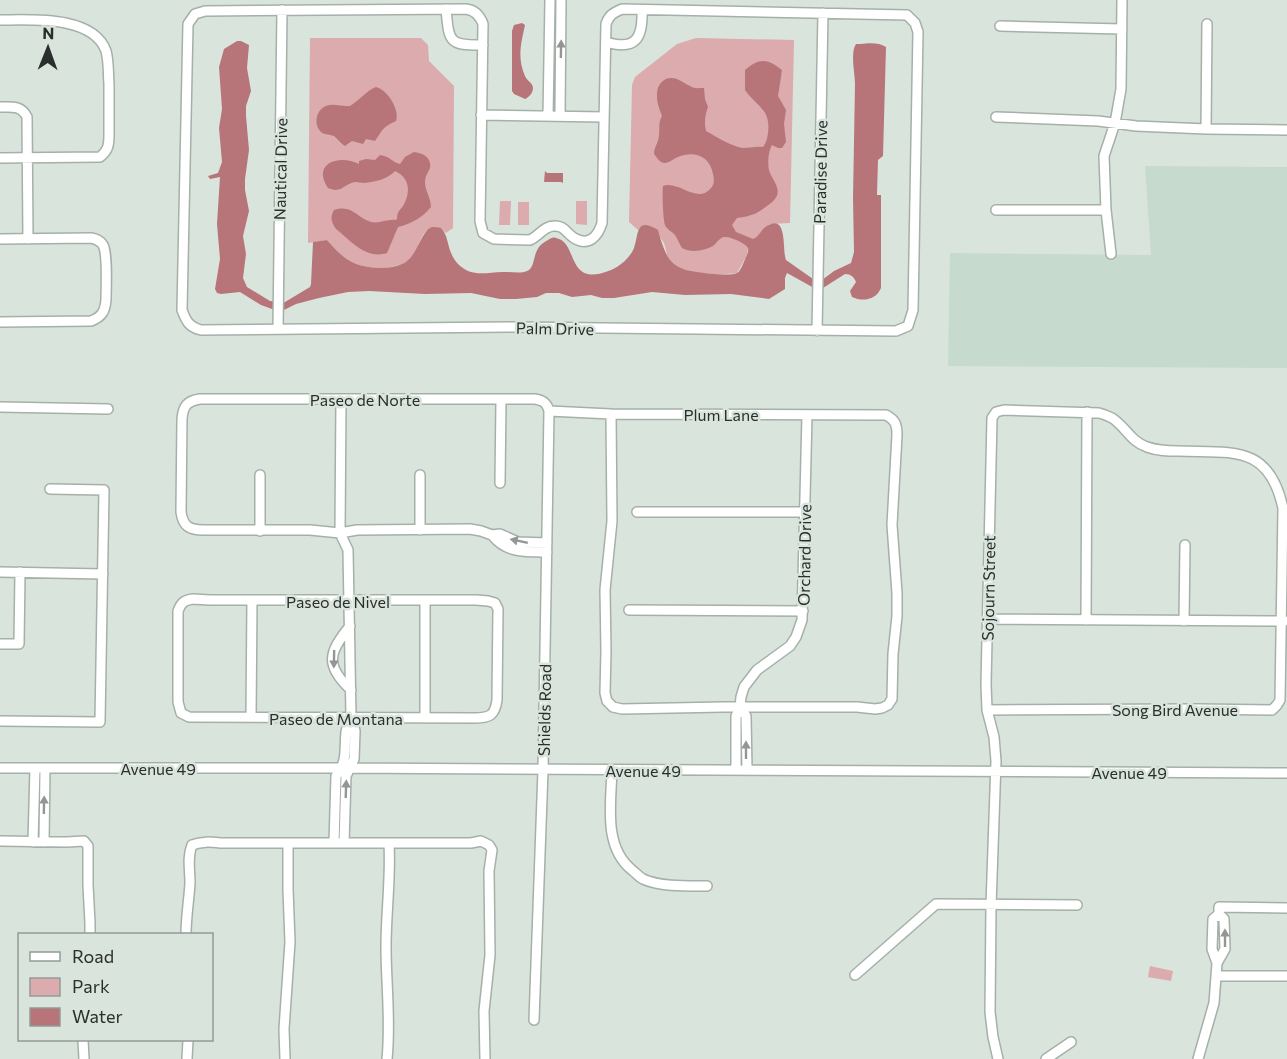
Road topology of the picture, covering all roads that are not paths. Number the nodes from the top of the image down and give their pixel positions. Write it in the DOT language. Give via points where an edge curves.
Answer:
graph roads {
  1 [pos="550,0"];
  2 [pos="561,0"];
  3 [pos="1122,0"];
  4 [pos="446,9"];
  5 [pos="282,10"];
  6 [pos="642,10"];
  7 [pos="823,13"];
  8 [pos="0,20"];
  9 [pos="1207,24"];
  10 [pos="1000,26"];
  11 [pos="1122,28"];
  12 [pos="606,42"];
  13 [pos="483,45"];
  14 [pos="0,106"];
  15 [pos="481,115"];
  16 [pos="548,116"];
  17 [pos="560,116"];
  18 [pos="604,117"];
  19 [pos="996,117"];
  20 [pos="1115,123"];
  21 [pos="1206,129"];
  22 [pos="1287,129"];
  23 [pos="0,158"];
  24 [pos="27,158"];
  25 [pos="996,210"];
  26 [pos="1106,210"];
  27 [pos="0,239"];
  28 [pos="28,239"];
  29 [pos="1111,254"];
  30 [pos="0,322"];
  31 [pos="278,328"];
  32 [pos="817,331"];
  33 [pos="341,399"];
  34 [pos="501,400"];
  35 [pos="544,402"];
  36 [pos="0,407"];
  37 [pos="108,409"];
  38 [pos="549,411"];
  39 [pos="1087,412"];
  40 [pos="611,414"];
  41 [pos="807,415"];
  42 [pos="260,475"];
  43 [pos="420,475"];
  44 [pos="500,483"];
  45 [pos="50,489"];
  46 [pos="637,512"];
  47 [pos="805,512"];
  48 [pos="420,530"];
  49 [pos="260,531"];
  50 [pos="340,532"];
  51 [pos="1185,545"];
  52 [pos="547,548"];
  53 [pos="0,572"];
  54 [pos="20,572"];
  55 [pos="103,574"];
  56 [pos="252,600"];
  57 [pos="349,601"];
  58 [pos="425,601"];
  59 [pos="629,610"];
  60 [pos="803,611"];
  61 [pos="988,619"];
  62 [pos="1086,620"];
  63 [pos="1184,621"];
  64 [pos="1284,621"];
  65 [pos="350,626"];
  66 [pos="0,644"];
  67 [pos="351,690"];
  68 [pos="741,707"];
  69 [pos="987,710"];
  70 [pos="181,713"];
  71 [pos="492,715"];
  72 [pos="251,717"];
  73 [pos="351,717"];
  74 [pos="425,718"];
  75 [pos="0,721"];
  76 [pos="0,768"];
  77 [pos="40,768"];
  78 [pos="346,768"];
  79 [pos="543,770"];
  80 [pos="612,770"];
  81 [pos="736,770"];
  82 [pos="747,771"];
  83 [pos="996,771"];
  84 [pos="1287,773"];
  85 [pos="0,841"];
  86 [pos="33,842"];
  87 [pos="44,842"];
  88 [pos="288,843"];
  89 [pos="339,843"];
  90 [pos="389,844"];
  91 [pos="707,886"];
  92 [pos="1077,905"];
  93 [pos="991,906"];
  94 [pos="1287,908"];
  95 [pos="90,933"];
  96 [pos="186,933"];
  97 [pos="855,975"];
  98 [pos="1216,976"];
  99 [pos="1287,976"];
  100 [pos="534,1020"];
  101 [pos="82,1041"];
  102 [pos="188,1041"];
  103 [pos="1071,1042"];
  104 [pos="84,1059"];
  105 [pos="186,1059"];
  106 [pos="285,1059"];
  107 [pos="387,1059"];
  108 [pos="485,1059"];
  109 [pos="999,1059"];
  110 [pos="1046,1059"];
  111 [pos="1198,1059"];
  1 -- 16 [label="street"];
  17 -- 2 [label="street, one-way"];
  3 -- 11 [label="street"];
  4 -- 5 [label="street, Palm Drive"];
  4 -- 13 [label="street" via="449,35 455,43"];
  4 -- 13 [label="street, Palm Drive" via="470,10 479,16"];
  5 -- 31 [label="street, Nautical Drive"];
  5 -- 31 [label="street, Palm Drive" via="205,11 195,14 188,24 182,310 187,323 195,328"];
  6 -- 7 [label="street, Palm Drive"];
  6 -- 12 [label="street, Palm Drive" via="622,9 612,14 606,24"];
  6 -- 12 [label="street" via="642,30 635,42"];
  7 -- 32 [label="street, Paradise Drive"];
  7 -- 32 [label="street, Palm Drive" via="907,15 917,27 918,43 912,316 908,326 896,332"];
  8 -- 24 [label="street" via="59,21 87,31 105,49 108,62 106,153 100,157"];
  9 -- 21 [label="street"];
  10 -- 11 [label="street"];
  11 -- 20 [label="street" via="1121,89"];
  12 -- 18 [label="street, Palm Drive"];
  13 -- 15 [label="street, Palm Drive"];
  14 -- 24 [label="street" via="17,106 24,111"];
  15 -- 16 [label="street"];
  15 -- 18 [label="street, Palm Drive" via="483,233 494,239 530,240 554,226 562,227 579,240 591,240 600,231"];
  16 -- 17 [label="street"];
  17 -- 18 [label="street"];
  19 -- 20 [label="street"];
  20 -- 21 [label="street"];
  20 -- 26 [label="street" via="1104,156"];
  21 -- 22 [label="street"];
  23 -- 24 [label="street"];
  24 -- 28 [label="street"];
  25 -- 26 [label="street"];
  26 -- 29 [label="street"];
  27 -- 28 [label="street"];
  28 -- 30 [label="street" via="91,238 101,242 105,252 105,307 102,315 91,321"];
  31 -- 32 [label="street, Palm Drive"];
  33 -- 34 [label="street, Paseo de Norte"];
  33 -- 49 [label="street, Paseo de Norte" via="200,399 186,404 182,419 181,512 186,526 195,530"];
  33 -- 50 [label="street"];
  34 -- 35 [label="street, Paseo de Norte"];
  34 -- 44 [label="street"];
  35 -- 38 [label="street, Shields Road"];
  36 -- 37 [label="street"];
  38 -- 40 [label="street, Plum Lane"];
  38 -- 52 [label="street, Shields Road"];
  39 -- 61 [label="street, Sojourn Street" via="1004,410 992,418"];
  39 -- 62 [label="street"];
  39 -- 64 [label="street" via="1112,418 1144,447 1233,452 1254,460 1266,470 1283,508"];
  40 -- 41 [label="street, Plum Lane"];
  40 -- 68 [label="street" via="612,521 605,590 607,701 622,709"];
  41 -- 47 [label="street, Orchard Drive"];
  41 -- 68 [label="street, Plum Lane" via="886,415 897,425 892,525 897,616 892,699 888,705 875,709"];
  42 -- 49 [label="street"];
  43 -- 48 [label="street"];
  45 -- 55 [label="street" via="104,490"];
  46 -- 47 [label="street"];
  47 -- 60 [label="street, Orchard Drive"];
  48 -- 50 [label="street"];
  48 -- 52 [label="street" via="470,529"];
  49 -- 50 [label="street"];
  50 -- 57 [label="street" via="348,550"];
  51 -- 63 [label="street"];
  52 -- 79 [label="street, Shields Road"];
  53 -- 54 [label="street"];
  54 -- 55 [label="street"];
  54 -- 66 [label="street" via="19,644"];
  55 -- 75 [label="street" via="100,722"];
  56 -- 57 [label="street, Paseo de Nivel"];
  56 -- 70 [label="street, Paseo de Nivel" via="193,599 181,603"];
  56 -- 72 [label="street"];
  57 -- 58 [label="street, Paseo de Nivel"];
  57 -- 65 [label="street"];
  58 -- 71 [label="street, Paseo de Nivel" via="495,603 497,700"];
  58 -- 74 [label="street"];
  59 -- 60 [label="street"];
  60 -- 68 [label="street, Orchard Drive" via="790,646 748,681"];
  61 -- 62 [label="street"];
  61 -- 69 [label="street, Sojourn Street"];
  62 -- 63 [label="street"];
  63 -- 64 [label="street"];
  64 -- 69 [label="street, Song Bird Avenue" via="1280,700 1272,710"];
  65 -- 67 [label="street"];
  65 -- 67 [label="street, one-way" via="336,644 333,660 336,674"];
  67 -- 73 [label="street"];
  68 -- 81 [label="street, Orchard Drive" via="736,716"];
  82 -- 68 [label="street, Orchard Drive, one-way" via="746,716"];
  69 -- 83 [label="street, Sojourn Street"];
  70 -- 72 [label="street, Paseo de Montana" via="189,717"];
  71 -- 74 [label="street, Paseo de Montana"];
  72 -- 73 [label="street, Paseo de Montana"];
  73 -- 74 [label="street, Paseo de Montana"];
  73 -- 78 [label="street" via="356,731 354,759"];
  76 -- 77 [label="street, Avenue 49"];
  77 -- 78 [label="street, Avenue 49"];
  77 -- 86 [label="street"];
  87 -- 77 [label="street, one-way"];
  78 -- 79 [label="street, Avenue 49"];
  78 -- 89 [label="street"];
  79 -- 80 [label="street, Avenue 49"];
  79 -- 100 [label="street, Shields Road"];
  80 -- 81 [label="street, Avenue 49"];
  80 -- 91 [label="street" via="611,828 625,864 643,879 669,885"];
  81 -- 82 [label="street, Avenue 49"];
  82 -- 83 [label="street, Avenue 49"];
  83 -- 84 [label="street, Avenue 49"];
  83 -- 93 [label="street, Sojourn Street"];
  85 -- 86 [label="street"];
  86 -- 87 [label="street"];
  87 -- 95 [label="street" via="84,841 88,846"];
  88 -- 89 [label="street"];
  88 -- 96 [label="street" via="192,845"];
  88 -- 106 [label="street" via="290,942"];
  89 -- 90 [label="street"];
  90 -- 107 [label="street"];
  90 -- 108 [label="street" via="482,841 492,850"];
  92 -- 93 [label="street"];
  93 -- 97 [label="street" via="936,904"];
  93 -- 109 [label="street, Sojourn Street" via="990,1012"];
  94 -- 98 [label="street" via="1219,910 1224,919 1225,950 1217,963"];
  98 -- 99 [label="street"];
  98 -- 111 [label="street" via="1214,1003"];
  101 -- 104 [label="street"];
  102 -- 105 [label="street"];
  103 -- 110 [label="street"];
}
